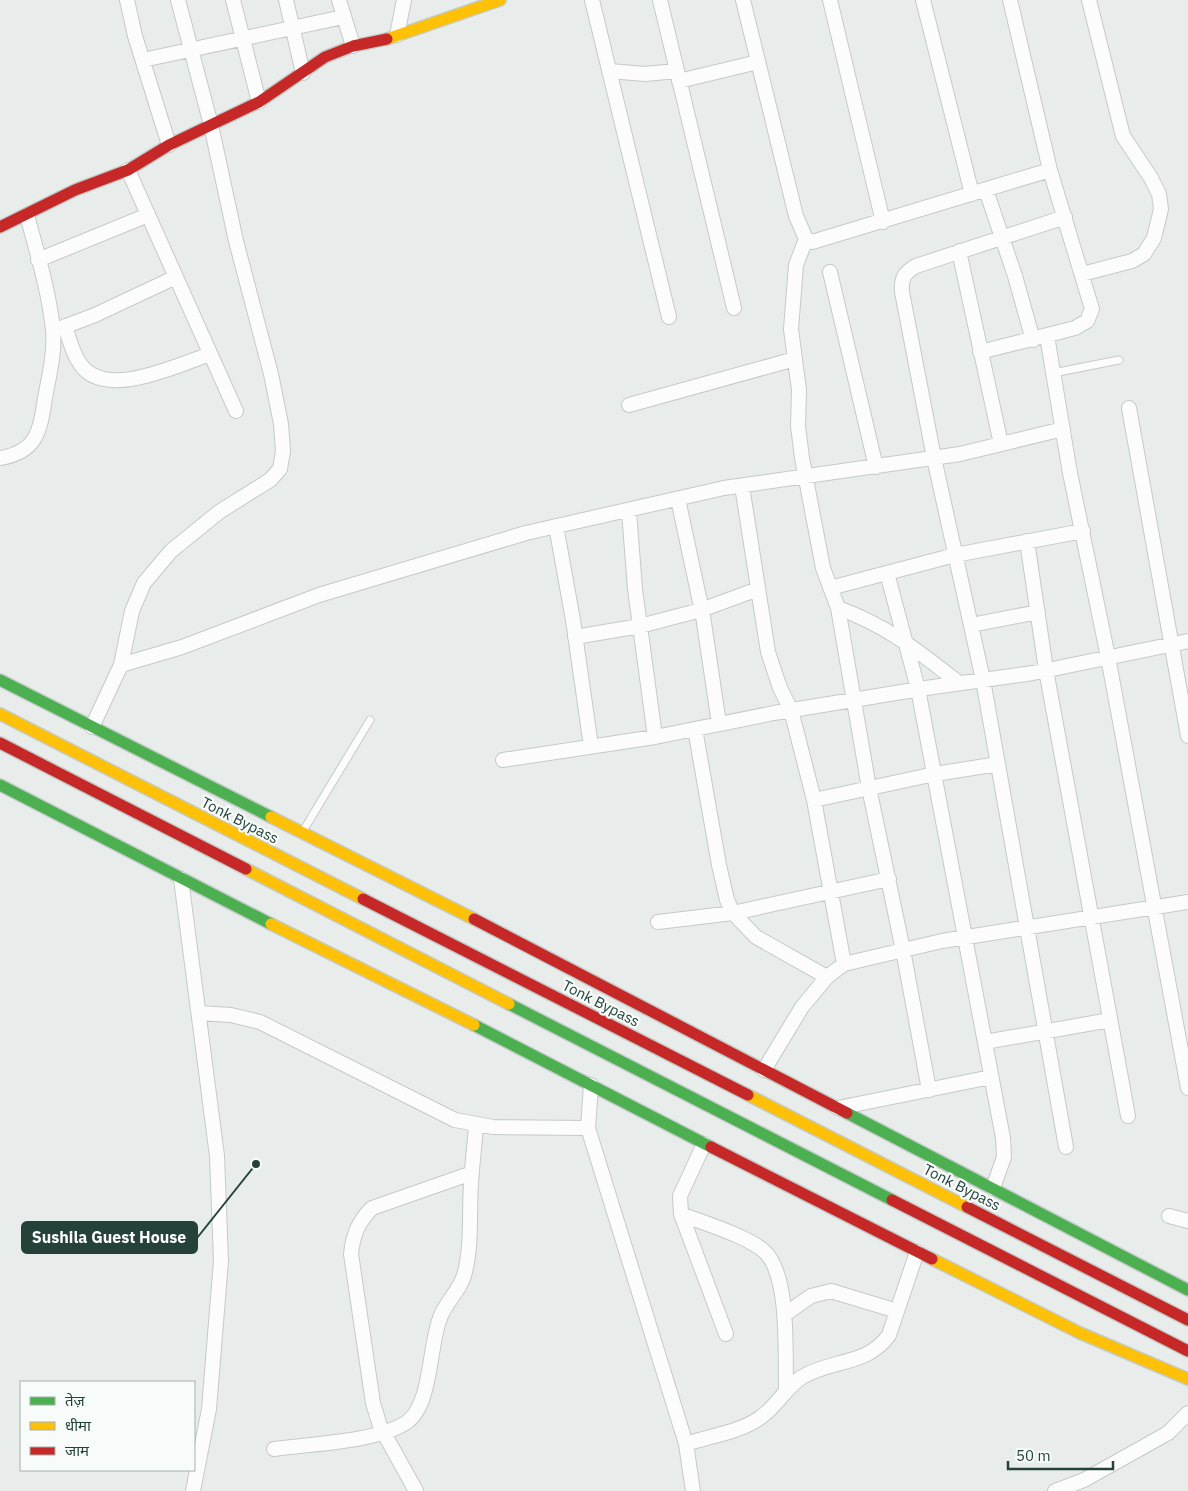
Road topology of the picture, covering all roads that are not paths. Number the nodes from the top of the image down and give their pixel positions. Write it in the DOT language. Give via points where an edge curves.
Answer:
graph roads {
  1 [pos="127,0"];
  2 [pos="178,0"];
  3 [pos="233,0"];
  4 [pos="286,0"];
  5 [pos="339,0"];
  6 [pos="404,0"];
  7 [pos="500,0"];
  8 [pos="592,0"];
  9 [pos="660,0"];
  10 [pos="743,0"];
  11 [pos="830,0"];
  12 [pos="923,0"];
  13 [pos="1010,0"];
  14 [pos="1089,0"];
  15 [pos="343,17"];
  16 [pos="292,27"];
  17 [pos="397,35"];
  18 [pos="241,38"];
  19 [pos="353,46"];
  20 [pos="191,49"];
  21 [pos="143,60"];
  22 [pos="758,62"];
  23 [pos="609,71"];
  24 [pos="303,73"];
  25 [pos="678,76"];
  26 [pos="259,102"];
  27 [pos="211,125"];
  28 [pos="169,145"];
  29 [pos="128,170"];
  30 [pos="1050,170"];
  31 [pos="986,190"];
  32 [pos="972,194"];
  33 [pos="27,215"];
  34 [pos="148,215"];
  35 [pos="1065,217"];
  36 [pos="884,222"];
  37 [pos="0,228"];
  38 [pos="1002,238"];
  39 [pos="806,239"];
  40 [pos="959,251"];
  41 [pos="38,260"];
  42 [pos="830,272"];
  43 [pos="1082,274"];
  44 [pos="176,277"];
  45 [pos="734,308"];
  46 [pos="669,317"];
  47 [pos="59,329"];
  48 [pos="1047,336"];
  49 [pos="1032,340"];
  50 [pos="980,352"];
  51 [pos="210,354"];
  52 [pos="795,359"];
  53 [pos="1119,360"];
  54 [pos="1053,373"];
  55 [pos="629,405"];
  56 [pos="1129,408"];
  57 [pos="236,411"];
  58 [pos="1063,429"];
  59 [pos="1001,444"];
  60 [pos="0,458"];
  61 [pos="934,458"];
  62 [pos="876,467"];
  63 [pos="805,477"];
  64 [pos="742,486"];
  65 [pos="678,500"];
  66 [pos="628,511"];
  67 [pos="556,526"];
  68 [pos="1083,531"];
  69 [pos="1027,541"];
  70 [pos="955,555"];
  71 [pos="887,573"];
  72 [pos="830,588"];
  73 [pos="758,589"];
  74 [pos="838,608"];
  75 [pos="701,610"];
  76 [pos="1038,612"];
  77 [pos="970,625"];
  78 [pos="640,626"];
  79 [pos="576,637"];
  80 [pos="1188,640"];
  81 [pos="906,641"];
  82 [pos="1171,644"];
  83 [pos="1108,657"];
  84 [pos="122,665"];
  85 [pos="1046,670"];
  86 [pos="0,680"];
  87 [pos="983,680"];
  88 [pos="959,683"];
  89 [pos="918,689"];
  90 [pos="855,700"];
  91 [pos="791,710"];
  92 [pos="0,714"];
  93 [pos="370,720"];
  94 [pos="719,724"];
  95 [pos="92,726"];
  96 [pos="695,728"];
  97 [pos="1188,736"];
  98 [pos="655,737"];
  99 [pos="0,743"];
  100 [pos="591,746"];
  101 [pos="503,760"];
  102 [pos="998,764"];
  103 [pos="934,774"];
  104 [pos="0,785"];
  105 [pos="870,788"];
  106 [pos="814,800"];
  107 [pos="302,832"];
  108 [pos="889,878"];
  109 [pos="181,879"];
  110 [pos="831,893"];
  111 [pos="1188,902"];
  112 [pos="1153,908"];
  113 [pos="733,913"];
  114 [pos="1091,918"];
  115 [pos="658,922"];
  116 [pos="1027,928"];
  117 [pos="965,937"];
  118 [pos="903,950"];
  119 [pos="844,964"];
  120 [pos="827,977"];
  121 [pos="199,1013"];
  122 [pos="1110,1020"];
  123 [pos="1045,1031"];
  124 [pos="985,1042"];
  125 [pos="764,1070"];
  126 [pos="991,1077"];
  127 [pos="591,1085"];
  128 [pos="1188,1088"];
  129 [pos="929,1090"];
  130 [pos="838,1108"];
  131 [pos="1128,1116"];
  132 [pos="476,1124"];
  133 [pos="588,1128"];
  134 [pos="704,1144"];
  135 [pos="1066,1147"];
  136 [pos="472,1173"];
  137 [pos="993,1188"];
  138 [pos="681,1214"];
  139 [pos="1169,1216"];
  140 [pos="1188,1221"];
  141 [pos="917,1252"];
  142 [pos="1188,1290"];
  143 [pos="897,1311"];
  144 [pos="784,1315"];
  145 [pos="1188,1320"];
  146 [pos="726,1334"];
  147 [pos="1188,1351"];
  148 [pos="1188,1379"];
  149 [pos="786,1390"];
  150 [pos="1188,1413"];
  151 [pos="384,1434"];
  152 [pos="686,1444"];
  153 [pos="274,1449"];
  154 [pos="193,1491"];
  155 [pos="416,1491"];
  156 [pos="693,1491"];
  157 [pos="1055,1491"];
  1 -- 21 [label="street"];
  2 -- 20 [label="street"];
  3 -- 18 [label="street"];
  4 -- 16 [label="street"];
  5 -- 15 [label="street"];
  6 -- 17 [label="street"];
  7 -- 17 [label="main road"];
  8 -- 23 [label="street"];
  9 -- 25 [label="street"];
  10 -- 22 [label="street"];
  11 -- 36 [label="street"];
  12 -- 32 [label="street"];
  13 -- 30 [label="street"];
  14 -- 43 [label="street" via="1123,136 1152,178 1161,209 1154,238 1144,254 1132,261"];
  15 -- 16 [label="street"];
  15 -- 19 [label="street"];
  16 -- 18 [label="street"];
  16 -- 24 [label="street"];
  17 -- 19 [label="main road"];
  18 -- 20 [label="street"];
  18 -- 26 [label="street"];
  19 -- 24 [label="main road" via="325,56"];
  20 -- 21 [label="street"];
  20 -- 27 [label="street"];
  21 -- 28 [label="street"];
  22 -- 25 [label="street"];
  22 -- 39 [label="street" via="796,216"];
  23 -- 25 [label="street"];
  23 -- 46 [label="street"];
  24 -- 26 [label="main road"];
  25 -- 45 [label="street"];
  26 -- 27 [label="main road"];
  27 -- 28 [label="main road"];
  27 -- 84 [label="street" via="236,241 271,374 281,424 283,450 280,469 270,480 219,512 171,550 144,583 132,611"];
  28 -- 29 [label="main road"];
  29 -- 33 [label="main road" via="75,190"];
  29 -- 34 [label="street"];
  30 -- 31 [label="street"];
  30 -- 35 [label="street"];
  31 -- 32 [label="street"];
  31 -- 38 [label="street"];
  32 -- 36 [label="street"];
  33 -- 37 [label="main road"];
  33 -- 41 [label="street"];
  34 -- 41 [label="street"];
  34 -- 44 [label="street"];
  35 -- 38 [label="street"];
  35 -- 43 [label="street"];
  36 -- 39 [label="street" via="823,240 812,242"];
  38 -- 40 [label="street"];
  38 -- 49 [label="street"];
  39 -- 52 [label="street" via="796,265 792,295 791,329"];
  40 -- 50 [label="street"];
  40 -- 61 [label="street" via="916,266 906,272 902,281"];
  41 -- 47 [label="street"];
  42 -- 62 [label="street"];
  43 -- 48 [label="street" via="1091,316 1075,328"];
  44 -- 47 [label="street"];
  44 -- 51 [label="street"];
  47 -- 51 [label="street" via="79,363 92,376 105,380 131,380"];
  47 -- 60 [label="street" via="37,437 26,449"];
  48 -- 49 [label="street"];
  48 -- 54 [label="street"];
  49 -- 50 [label="street"];
  50 -- 59 [label="street"];
  51 -- 57 [label="street"];
  52 -- 55 [label="street"];
  52 -- 63 [label="street" via="799,390 798,426"];
  53 -- 54 [label="lane"];
  54 -- 58 [label="street"];
  56 -- 82 [label="street"];
  58 -- 59 [label="street"];
  58 -- 68 [label="street"];
  59 -- 61 [label="street"];
  61 -- 62 [label="street"];
  61 -- 70 [label="street"];
  62 -- 63 [label="street"];
  63 -- 64 [label="street"];
  63 -- 72 [label="street"];
  64 -- 65 [label="street"];
  64 -- 73 [label="street"];
  65 -- 66 [label="street"];
  65 -- 75 [label="street"];
  66 -- 67 [label="street"];
  66 -- 78 [label="street"];
  67 -- 79 [label="street"];
  67 -- 84 [label="street" via="319,595 182,648"];
  68 -- 69 [label="street"];
  68 -- 83 [label="street"];
  69 -- 70 [label="street"];
  69 -- 76 [label="street"];
  70 -- 71 [label="street"];
  70 -- 77 [label="street"];
  71 -- 72 [label="street"];
  71 -- 81 [label="street"];
  72 -- 74 [label="street"];
  73 -- 75 [label="street"];
  73 -- 91 [label="street" via="768,652"];
  74 -- 81 [label="street" via="868,619"];
  74 -- 90 [label="street"];
  75 -- 78 [label="street"];
  75 -- 94 [label="street"];
  76 -- 77 [label="street"];
  76 -- 85 [label="street"];
  77 -- 87 [label="street"];
  78 -- 79 [label="street"];
  78 -- 98 [label="street"];
  79 -- 100 [label="street"];
  80 -- 82 [label="street"];
  81 -- 88 [label="street"];
  81 -- 89 [label="street"];
  82 -- 83 [label="street"];
  82 -- 97 [label="street"];
  83 -- 85 [label="street"];
  83 -- 112 [label="street"];
  84 -- 95 [label="street"];
  85 -- 87 [label="street"];
  85 -- 114 [label="street"];
  86 -- 95 [label="main road"];
  87 -- 88 [label="street"];
  87 -- 102 [label="street"];
  88 -- 89 [label="street"];
  89 -- 90 [label="street"];
  89 -- 103 [label="street"];
  90 -- 91 [label="street"];
  90 -- 105 [label="street"];
  91 -- 94 [label="street"];
  91 -- 106 [label="street"];
  92 -- 145 [label="main road, Tonk Bypass"];
  93 -- 107 [label="lane"];
  94 -- 96 [label="street"];
  95 -- 107 [label="main road"];
  96 -- 98 [label="street"];
  96 -- 113 [label="street" via="719,865"];
  98 -- 100 [label="street"];
  99 -- 147 [label="main road"];
  100 -- 101 [label="street"];
  102 -- 103 [label="street"];
  102 -- 116 [label="street"];
  103 -- 105 [label="street"];
  103 -- 117 [label="street"];
  104 -- 109 [label="main road"];
  105 -- 106 [label="street"];
  105 -- 108 [label="street"];
  106 -- 110 [label="street"];
  107 -- 125 [label="main road"];
  108 -- 110 [label="street"];
  108 -- 118 [label="street"];
  109 -- 121 [label="street"];
  109 -- 127 [label="main road"];
  110 -- 113 [label="street"];
  110 -- 119 [label="street"];
  111 -- 112 [label="street"];
  112 -- 114 [label="street"];
  112 -- 128 [label="street"];
  113 -- 115 [label="street"];
  113 -- 120 [label="street" via="756,937"];
  114 -- 116 [label="street"];
  114 -- 122 [label="street"];
  116 -- 117 [label="street"];
  116 -- 123 [label="street"];
  117 -- 118 [label="street"];
  117 -- 124 [label="street"];
  118 -- 119 [label="street"];
  118 -- 129 [label="street"];
  119 -- 120 [label="street"];
  120 -- 125 [label="street" via="802,1006"];
  121 -- 132 [label="street" via="231,1015 260,1022 408,1098 455,1120"];
  121 -- 154 [label="street" via="217,1156 221,1261 209,1409"];
  122 -- 123 [label="street"];
  122 -- 131 [label="street"];
  123 -- 124 [label="street"];
  123 -- 135 [label="street"];
  124 -- 126 [label="street"];
  125 -- 130 [label="main road"];
  126 -- 129 [label="street"];
  126 -- 137 [label="street" via="1004,1157"];
  127 -- 133 [label="street"];
  127 -- 134 [label="main road"];
  129 -- 130 [label="street"];
  130 -- 137 [label="main road"];
  132 -- 133 [label="street"];
  132 -- 136 [label="street"];
  133 -- 152 [label="street"];
  134 -- 138 [label="street" via="680,1196"];
  134 -- 141 [label="main road"];
  136 -- 151 [label="street" via="465,1274 439,1319 428,1378 417,1410 408,1421"];
  136 -- 151 [label="street" via="372,1208 361,1219 353,1236 351,1254 372,1402"];
  137 -- 142 [label="main road"];
  138 -- 144 [label="street" via="732,1234 765,1252 781,1285"];
  138 -- 146 [label="street"];
  139 -- 140 [label="street"];
  141 -- 143 [label="street"];
  141 -- 148 [label="main road" via="1080,1333"];
  143 -- 144 [label="street" via="830,1291 811,1296"];
  143 -- 149 [label="street" via="889,1335 880,1347 865,1357 823,1367 802,1377"];
  144 -- 149 [label="street"];
  149 -- 152 [label="street" via="751,1423"];
  150 -- 157 [label="street" via="1168,1433 1084,1480"];
  151 -- 153 [label="street"];
  151 -- 155 [label="street"];
  152 -- 156 [label="street"];
}
